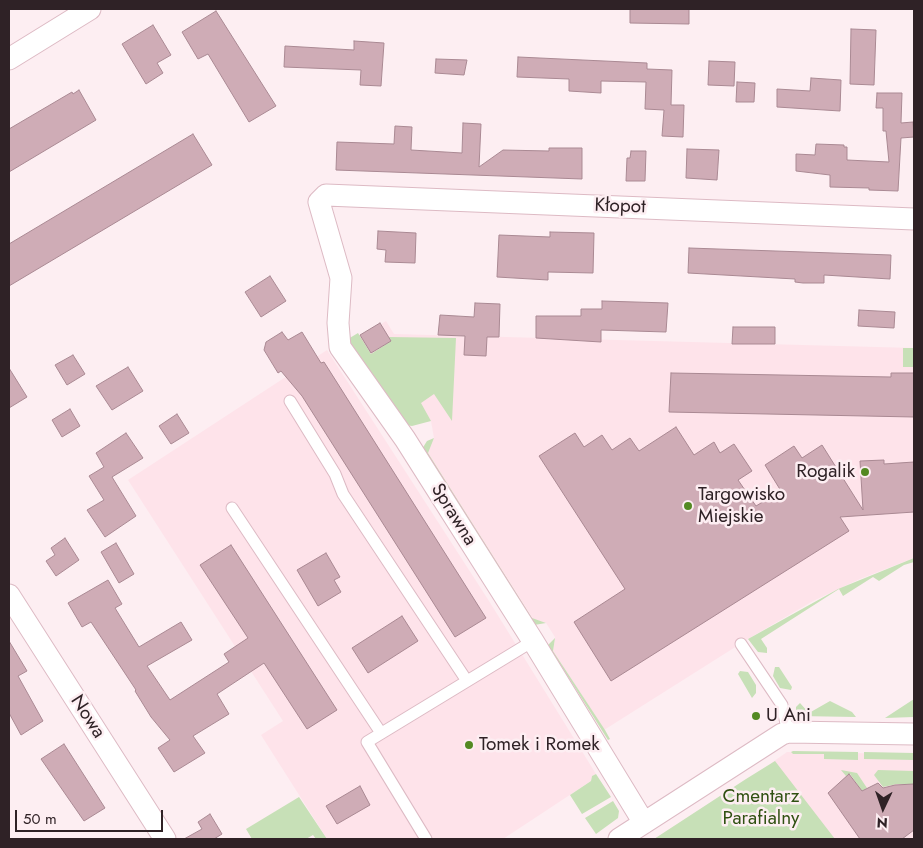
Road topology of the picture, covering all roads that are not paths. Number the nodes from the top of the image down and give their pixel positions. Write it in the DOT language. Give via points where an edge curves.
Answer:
graph roads {
  1 [pos="90,9"];
  2 [pos="9,59"];
  3 [pos="326,195"];
  4 [pos="914,219"];
  5 [pos="290,401"];
  6 [pos="232,508"];
  7 [pos="9,595"];
  8 [pos="533,641"];
  9 [pos="741,644"];
  10 [pos="466,681"];
  11 [pos="788,732"];
  12 [pos="381,733"];
  13 [pos="914,734"];
  14 [pos="644,823"];
  15 [pos="421,837"];
  16 [pos="166,839"];
  17 [pos="619,839"];
  1 -- 2 [label="street"];
  3 -- 4 [label="street, Kłopot"];
  3 -- 8 [label="street, Sprawna" via="319,202 341,278 340,347 405,439"];
  5 -- 10 [label="lane" via="335,474 343,494"];
  6 -- 12 [label="lane"];
  7 -- 16 [label="street, Nowa"];
  8 -- 10 [label="lane"];
  8 -- 14 [label="street, Sprawna"];
  9 -- 11 [label="lane" via="782,705"];
  10 -- 12 [label="lane"];
  11 -- 13 [label="street"];
  11 -- 14 [label="street" via="770,740"];
  12 -- 15 [label="lane" via="367,742"];
  14 -- 17 [label="street"];
}
